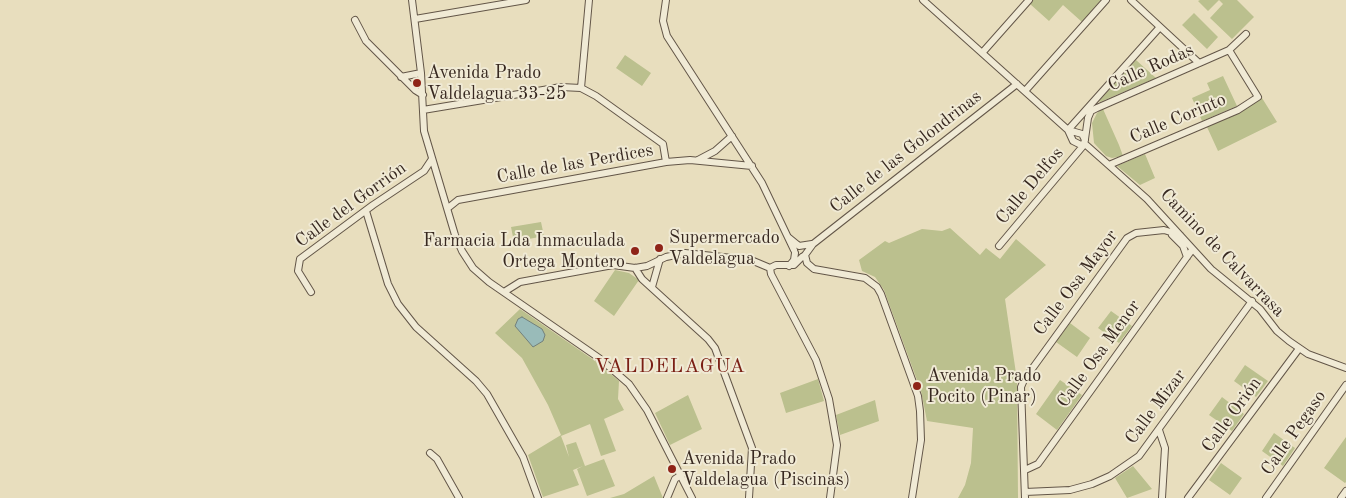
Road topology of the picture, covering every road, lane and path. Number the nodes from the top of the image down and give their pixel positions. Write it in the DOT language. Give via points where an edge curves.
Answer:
graph roads {
  1 [pos="412,0"];
  2 [pos="526,0"];
  3 [pos="589,0"];
  4 [pos="666,0"];
  5 [pos="923,0"];
  6 [pos="1028,0"];
  7 [pos="1106,0"];
  8 [pos="1131,0"];
  9 [pos="495,3"];
  10 [pos="415,19"];
  11 [pos="355,20"];
  12 [pos="1160,27"];
  13 [pos="1246,34"];
  14 [pos="1229,50"];
  15 [pos="982,53"];
  16 [pos="1199,63"];
  17 [pos="421,73"];
  18 [pos="401,76"];
  19 [pos="1017,84"];
  20 [pos="581,88"];
  21 [pos="1025,91"];
  22 [pos="423,95"];
  23 [pos="423,110"];
  24 [pos="1090,110"];
  25 [pos="1071,132"];
  26 [pos="732,136"];
  27 [pos="1084,143"];
  28 [pos="713,153"];
  29 [pos="432,159"];
  30 [pos="698,160"];
  31 [pos="666,162"];
  32 [pos="715,163"];
  33 [pos="1109,165"];
  34 [pos="752,166"];
  35 [pos="424,171"];
  36 [pos="437,176"];
  37 [pos="442,191"];
  38 [pos="458,200"];
  39 [pos="448,208"];
  40 [pos="366,211"];
  41 [pos="1182,240"];
  42 [pos="999,246"];
  43 [pos="1192,250"];
  44 [pos="800,251"];
  45 [pos="1187,257"];
  46 [pos="660,259"];
  47 [pos="635,268"];
  48 [pos="770,268"];
  49 [pos="652,288"];
  50 [pos="311,292"];
  51 [pos="504,292"];
  52 [pos="1252,302"];
  53 [pos="1298,350"];
  54 [pos="1346,368"];
  55 [pos="1346,384"];
  56 [pos="1160,430"];
  57 [pos="430,453"];
  58 [pos="1025,470"];
  59 [pos="681,474"];
  60 [pos="684,483"];
  61 [pos="670,490"];
  62 [pos="1346,491"];
  63 [pos="1025,495"];
  64 [pos="458,498"];
  65 [pos="538,498"];
  66 [pos="667,498"];
  67 [pos="692,498"];
  68 [pos="749,498"];
  69 [pos="830,498"];
  70 [pos="912,498"];
  71 [pos="1162,498"];
  72 [pos="1188,498"];
  73 [pos="1266,498"];
  74 [pos="1341,498"];
  1 -- 10 [label="street"];
  2 -- 9 [label="street"];
  3 -- 20 [label="street"];
  4 -- 26 [label="street" via="663,21 667,36"];
  5 -- 15 [label="street"];
  6 -- 15 [label="street"];
  7 -- 21 [label="street"];
  8 -- 12 [label="street"];
  9 -- 10 [label="street"];
  10 -- 17 [label="street"];
  11 -- 18 [label="street" via="366,41"];
  12 -- 16 [label="street"];
  12 -- 24 [label="street"];
  13 -- 14 [label="street, Calle Rodas"];
  14 -- 16 [label="street, Calle Rodas"];
  14 -- 33 [label="street, Calle Corinto" via="1258,97 1238,110"];
  15 -- 19 [label="street"];
  16 -- 24 [label="street, Calle Rodas"];
  17 -- 18 [label="street"];
  17 -- 22 [label="street"];
  18 -- 22 [label="street"];
  19 -- 21 [label="street"];
  19 -- 44 [label="street, Calle de las Golondrinas"];
  20 -- 23 [label="street" via="561,87"];
  20 -- 31 [label="street" via="663,144"];
  21 -- 25 [label="street"];
  22 -- 23 [label="street"];
  23 -- 29 [label="street" via="424,131"];
  24 -- 25 [label="street"];
  24 -- 27 [label="street"];
  25 -- 27 [label="street" via="1082,134"];
  25 -- 27 [label="street" via="1078,146"];
  26 -- 28 [label="street, Calle de las Perdices"];
  26 -- 34 [label="street"];
  27 -- 33 [label="street, Camino de Calvarrasa"];
  27 -- 42 [label="street, Calle Delfos"];
  28 -- 30 [label="street, Calle de las Perdices"];
  28 -- 32 [label="street"];
  29 -- 35 [label="street, Calle del Gorrión"];
  29 -- 36 [label="street"];
  30 -- 31 [label="street, Calle de las Perdices"];
  30 -- 32 [label="street, Calle de las Perdices"];
  31 -- 38 [label="street, Calle de las Perdices"];
  32 -- 34 [label="street, Calle de las Perdices"];
  33 -- 41 [label="street, Camino de Calvarrasa" via="1152,204"];
  34 -- 44 [label="street" via="788,236"];
  35 -- 36 [label="street, Calle del Gorrión"];
  35 -- 40 [label="street, Calle del Gorrión"];
  36 -- 37 [label="street"];
  37 -- 38 [label="street"];
  37 -- 39 [label="street"];
  38 -- 39 [label="street, Calle de las Perdices"];
  39 -- 51 [label="street" via="455,235 468,260 482,276"];
  40 -- 50 [label="street, Calle del Gorrión" via="300,259 298,271"];
  40 -- 65 [label="street" via="398,304 416,326 487,394 523,457"];
  41 -- 43 [label="street, Camino de Calvarrasa"];
  41 -- 45 [label="street"];
  41 -- 58 [label="street, Calle Osa Mayor" via="1168,230 1136,233 1127,238 1024,380 1021,387"];
  43 -- 45 [label="street, Calle Osa Menor"];
  43 -- 52 [label="street, Camino de Calvarrasa" via="1218,276"];
  44 -- 48 [label="street, Calle de las Golondrinas" via="794,265"];
  44 -- 70 [label="street" via="814,269 865,278 877,287 920,411 921,440"];
  45 -- 58 [label="street, Calle Osa Menor" via="1038,464"];
  46 -- 47 [label="street"];
  46 -- 48 [label="street" via="695,253 751,260"];
  46 -- 49 [label="street"];
  47 -- 49 [label="street"];
  47 -- 51 [label="street" via="614,265 530,280 512,285"];
  48 -- 69 [label="street" via="816,360 829,400 838,445"];
  49 -- 68 [label="street" via="715,348 752,448"];
  51 -- 59 [label="street" via="599,358 628,384 647,410"];
  52 -- 53 [label="street, Camino de Calvarrasa"];
  52 -- 56 [label="street, Calle Mizar"];
  53 -- 54 [label="street, Camino de Calvarrasa"];
  53 -- 72 [label="street, Calle Orión"];
  55 -- 73 [label="street, Calle Pegaso"];
  56 -- 63 [label="street, Calle Mizar" via="1138,456 1110,476 1070,490"];
  56 -- 71 [label="street" via="1166,448"];
  57 -- 64 [label="street" via="437,459"];
  58 -- 63 [label="street"];
  59 -- 60 [label="street"];
  59 -- 61 [label="street"];
  60 -- 61 [label="street"];
  60 -- 67 [label="street"];
  61 -- 66 [label="street"];
  62 -- 74 [label="street"];
}
